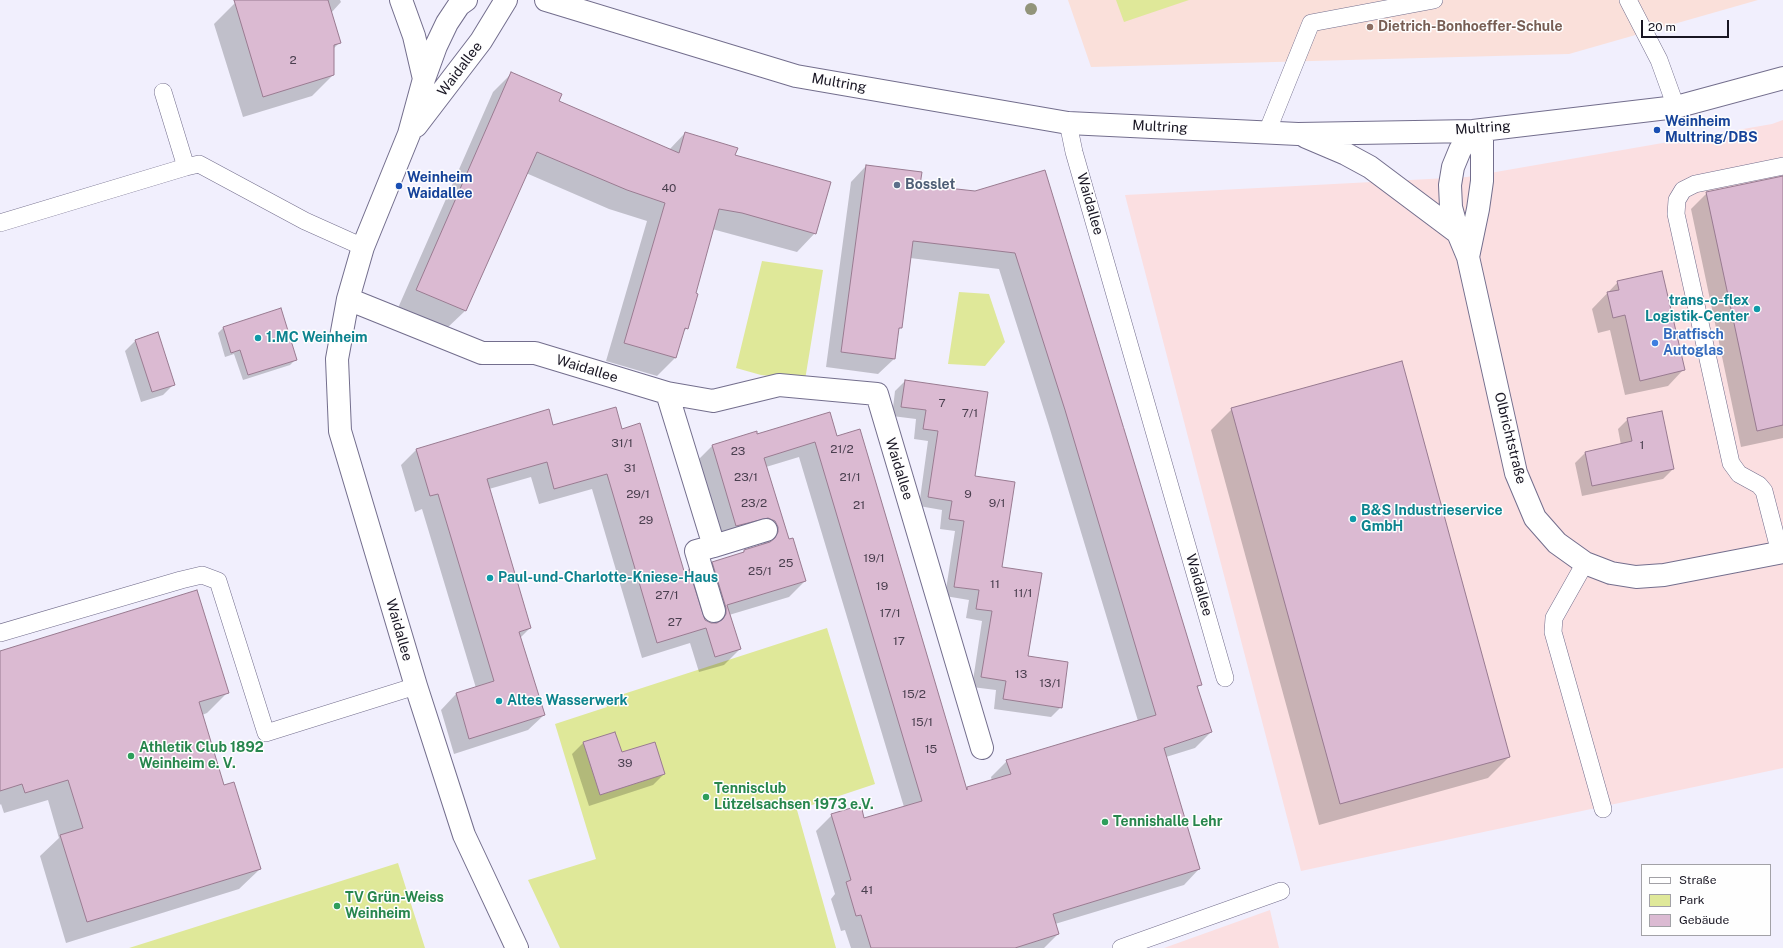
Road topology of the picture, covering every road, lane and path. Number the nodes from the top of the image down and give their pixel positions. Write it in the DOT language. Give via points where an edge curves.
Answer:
graph roads {
  1 [pos="401,0"];
  2 [pos="466,0"];
  3 [pos="506,0"];
  4 [pos="546,0"];
  5 [pos="1434,0"];
  6 [pos="1628,0"];
  7 [pos="1783,78"];
  8 [pos="424,79"];
  9 [pos="163,92"];
  10 [pos="1676,107"];
  11 [pos="1068,123"];
  12 [pos="1477,130"];
  13 [pos="1267,132"];
  14 [pos="409,134"];
  15 [pos="1298,134"];
  16 [pos="1783,166"];
  17 [pos="186,167"];
  18 [pos="0,223"];
  19 [pos="1458,233"];
  20 [pos="363,247"];
  21 [pos="1468,257"];
  22 [pos="348,299"];
  23 [pos="667,393"];
  24 [pos="766,530"];
  25 [pos="714,546"];
  26 [pos="1782,553"];
  27 [pos="1585,563"];
  28 [pos="714,611"];
  29 [pos="0,633"];
  30 [pos="1225,678"];
  31 [pos="416,686"];
  32 [pos="982,748"];
  33 [pos="1603,808"];
  34 [pos="1280,891"];
  35 [pos="517,948"];
  36 [pos="1120,948"];
  1 -- 8 [label="street, Waidallee" via="414,36"];
  2 -- 8 [label="street, Waidallee" via="459,5 447,23"];
  3 -- 14 [label="street, Waidallee" via="481,41"];
  4 -- 11 [label="street, Multring" via="796,76"];
  5 -- 13 [label="lane" via="1311,23"];
  6 -- 10 [label="lane" via="1659,60"];
  7 -- 10 [label="street, Multring"];
  8 -- 14 [label="street, Waidallee"];
  9 -- 17 [label="lane"];
  10 -- 12 [label="street, Multring"];
  11 -- 13 [label="street, Multring"];
  11 -- 30 [label="lane, Waidallee" via="1074,152"];
  12 -- 15 [label="street, Multring"];
  12 -- 19 [label="street, Olbrichtstraße" via="1460,150 1453,167 1450,185 1451,207"];
  12 -- 21 [label="street, Olbrichtstraße" via="1482,181"];
  13 -- 15 [label="street, Multring"];
  14 -- 20 [label="street, Waidallee"];
  15 -- 19 [label="street" via="1370,167"];
  16 -- 26 [label="lane" via="1695,184 1682,190 1677,200 1676,214 1731,463 1739,474 1759,485 1764,491"];
  17 -- 18 [label="lane"];
  17 -- 20 [label="lane" via="199,164 305,221"];
  19 -- 21 [label="street, Olbrichtstraße"];
  20 -- 22 [label="street, Waidallee"];
  21 -- 27 [label="street, Olbrichtstraße" via="1516,473 1535,518 1557,543"];
  22 -- 23 [label="street, Waidallee" via="482,353 535,352"];
  22 -- 31 [label="street, Waidallee" via="337,359 340,431"];
  23 -- 25 [label="street"];
  23 -- 32 [label="street, Waidallee" via="713,401 779,385 877,394"];
  24 -- 25 [label="street"];
  25 -- 28 [label="street" via="696,551"];
  26 -- 27 [label="street, Olbrichtstraße" via="1664,575 1636,577 1611,573"];
  27 -- 33 [label="lane" via="1554,618 1553,632"];
  29 -- 31 [label="lane" via="202,575 218,581 266,733"];
  31 -- 35 [label="street, Waidallee" via="464,835"];
  34 -- 36 [label="lane"];
}
